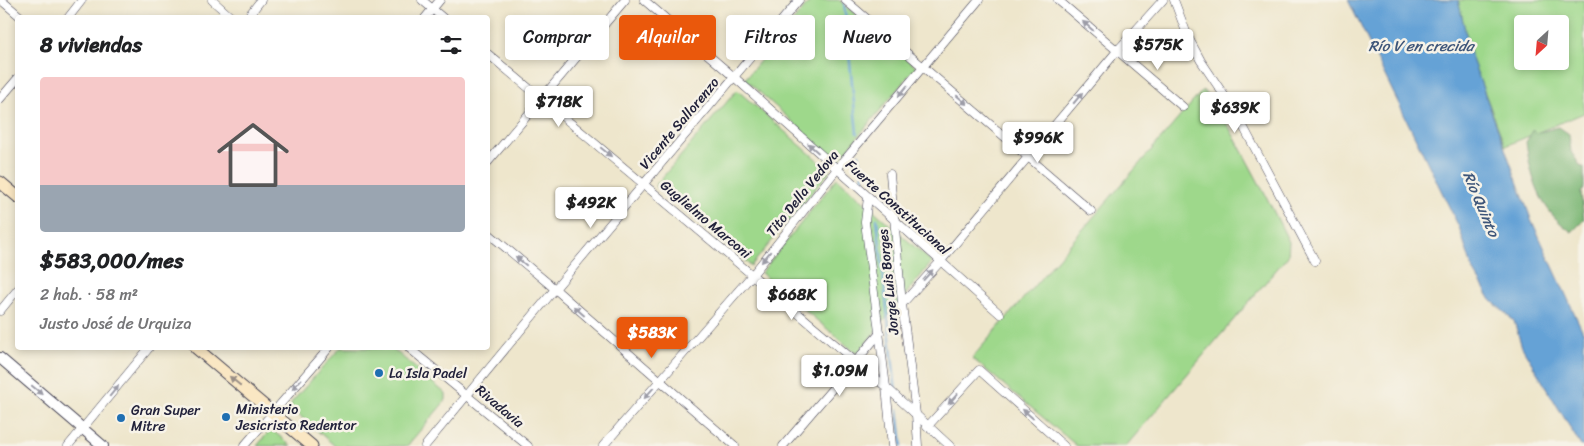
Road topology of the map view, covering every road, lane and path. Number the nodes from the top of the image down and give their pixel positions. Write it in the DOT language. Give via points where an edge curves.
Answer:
graph roads {
  1 [pos="1,0"];
  2 [pos="82,0"];
  3 [pos="212,0"];
  4 [pos="261,0"];
  5 [pos="422,0"];
  6 [pos="440,0"];
  7 [pos="625,0"];
  8 [pos="644,0"];
  9 [pos="799,0"];
  10 [pos="845,0"];
  11 [pos="979,0"];
  12 [pos="1058,0"];
  13 [pos="1163,0"];
  14 [pos="1174,0"];
  15 [pos="432,9"];
  16 [pos="18,15"];
  17 [pos="70,15"];
  18 [pos="229,15"];
  19 [pos="248,15"];
  20 [pos="427,15"];
  21 [pos="439,15"];
  22 [pos="1117,51"];
  23 [pos="490,56"];
  24 [pos="924,67"];
  25 [pos="734,77"];
  26 [pos="15,82"];
  27 [pos="541,98"];
  28 [pos="0,99"];
  29 [pos="1183,108"];
  30 [pos="1029,157"];
  31 [pos="490,160"];
  32 [pos="837,169"];
  33 [pos="890,174"];
  34 [pos="0,182"];
  35 [pos="644,184"];
  36 [pos="15,194"];
  37 [pos="868,196"];
  38 [pos="1091,210"];
  39 [pos="895,220"];
  40 [pos="490,235"];
  41 [pos="1314,261"];
  42 [pos="940,262"];
  43 [pos="753,274"];
  44 [pos="554,289"];
  45 [pos="15,293"];
  46 [pos="902,304"];
  47 [pos="0,311"];
  48 [pos="897,313"];
  49 [pos="1000,314"];
  50 [pos="880,334"];
  51 [pos="147,350"];
  52 [pos="198,350"];
  53 [pos="327,350"];
  54 [pos="411,350"];
  55 [pos="0,358"];
  56 [pos="856,361"];
  57 [pos="660,381"];
  58 [pos="886,386"];
  59 [pos="468,396"];
  60 [pos="272,412"];
  61 [pos="916,414"];
  62 [pos="927,427"];
  63 [pos="83,429"];
  64 [pos="68,446"];
  65 [pos="103,446"];
  66 [pos="244,446"];
  67 [pos="312,446"];
  68 [pos="425,446"];
  69 [pos="528,446"];
  70 [pos="603,446"];
  71 [pos="735,446"];
  72 [pos="783,446"];
  73 [pos="892,446"];
  74 [pos="918,446"];
  75 [pos="950,446"];
  76 [pos="1064,446"];
  1 -- 16 [label="street"];
  2 -- 17 [label="street"];
  3 -- 18 [label="street"];
  4 -- 19 [label="street"];
  5 -- 15 [label="street"];
  6 -- 15 [label="street"];
  7 -- 27 [label="street"];
  8 -- 25 [label="street, Fuerte Constitucional"];
  9 -- 25 [label="street, Vicente Sallorenzo"];
  10 -- 24 [label="street"];
  11 -- 24 [label="street, Tito Della Vedova"];
  22 -- 12 [label="street, one-way"];
  13 -- 22 [label="street"];
  14 -- 41 [label="street" via="1188,37 1236,112"];
  15 -- 20 [label="street"];
  15 -- 21 [label="street"];
  22 -- 29 [label="street"];
  30 -- 22 [label="street, one-way"];
  23 -- 27 [label="street, Guglielmo Marconi"];
  24 -- 30 [label="street, one-way"];
  24 -- 32 [label="street, Tito Della Vedova, one-way"];
  32 -- 25 [label="street, Fuerte Constitucional, one-way"];
  25 -- 35 [label="street, Vicente Sallorenzo"];
  26 -- 28 [label="street"];
  27 -- 31 [label="street"];
  27 -- 35 [label="street, Guglielmo Marconi, one-way"];
  30 -- 38 [label="street"];
  30 -- 42 [label="street"];
  32 -- 37 [label="street, Fuerte Constitucional"];
  32 -- 43 [label="street, Tito Della Vedova, one-way"];
  33 -- 39 [label="street, Jorge Luis Borges"];
  34 -- 36 [label="main road"];
  35 -- 43 [label="street, Guglielmo Marconi"];
  35 -- 44 [label="street, Vicente Sallorenzo"];
  37 -- 39 [label="street, Fuerte Constitucional"];
  37 -- 50 [label="street, Jorge Luis Borges" via="865,222"];
  39 -- 42 [label="street, Fuerte Constitucional"];
  39 -- 46 [label="street, Jorge Luis Borges"];
  44 -- 40 [label="street, one-way"];
  46 -- 42 [label="street, one-way"];
  42 -- 49 [label="street, Fuerte Constitucional"];
  43 -- 56 [label="street, Guglielmo Marconi"];
  43 -- 57 [label="street, Tito Della Vedova"];
  57 -- 44 [label="street, one-way"];
  44 -- 59 [label="street, Vicente Sallorenzo"];
  45 -- 47 [label="street"];
  46 -- 48 [label="street"];
  46 -- 61 [label="street, Jorge Luis Borges"];
  50 -- 56 [label="street"];
  50 -- 58 [label="street, Jorge Luis Borges"];
  63 -- 51 [label="street, one-way"];
  60 -- 52 [label="main road, one-way"];
  53 -- 60 [label="street, one-way"];
  54 -- 59 [label="street, Rivadavia"];
  55 -- 63 [label="street, one-way"];
  56 -- 58 [label="street, Guglielmo Marconi"];
  56 -- 72 [label="street"];
  57 -- 70 [label="street, Tito Della Vedova, one-way"];
  57 -- 71 [label="street"];
  58 -- 61 [label="street, Guglielmo Marconi"];
  58 -- 73 [label="street, Jorge Luis Borges"];
  59 -- 68 [label="street, Vicente Sallorenzo"];
  59 -- 69 [label="street, Rivadavia"];
  60 -- 66 [label="street"];
  60 -- 67 [label="main road"];
  61 -- 62 [label="street, Guglielmo Marconi"];
  61 -- 74 [label="street, Jorge Luis Borges"];
  62 -- 75 [label="street, Guglielmo Marconi"];
  76 -- 62 [label="street, one-way" via="979,370"];
  63 -- 64 [label="street"];
  63 -- 65 [label="street"];
}
